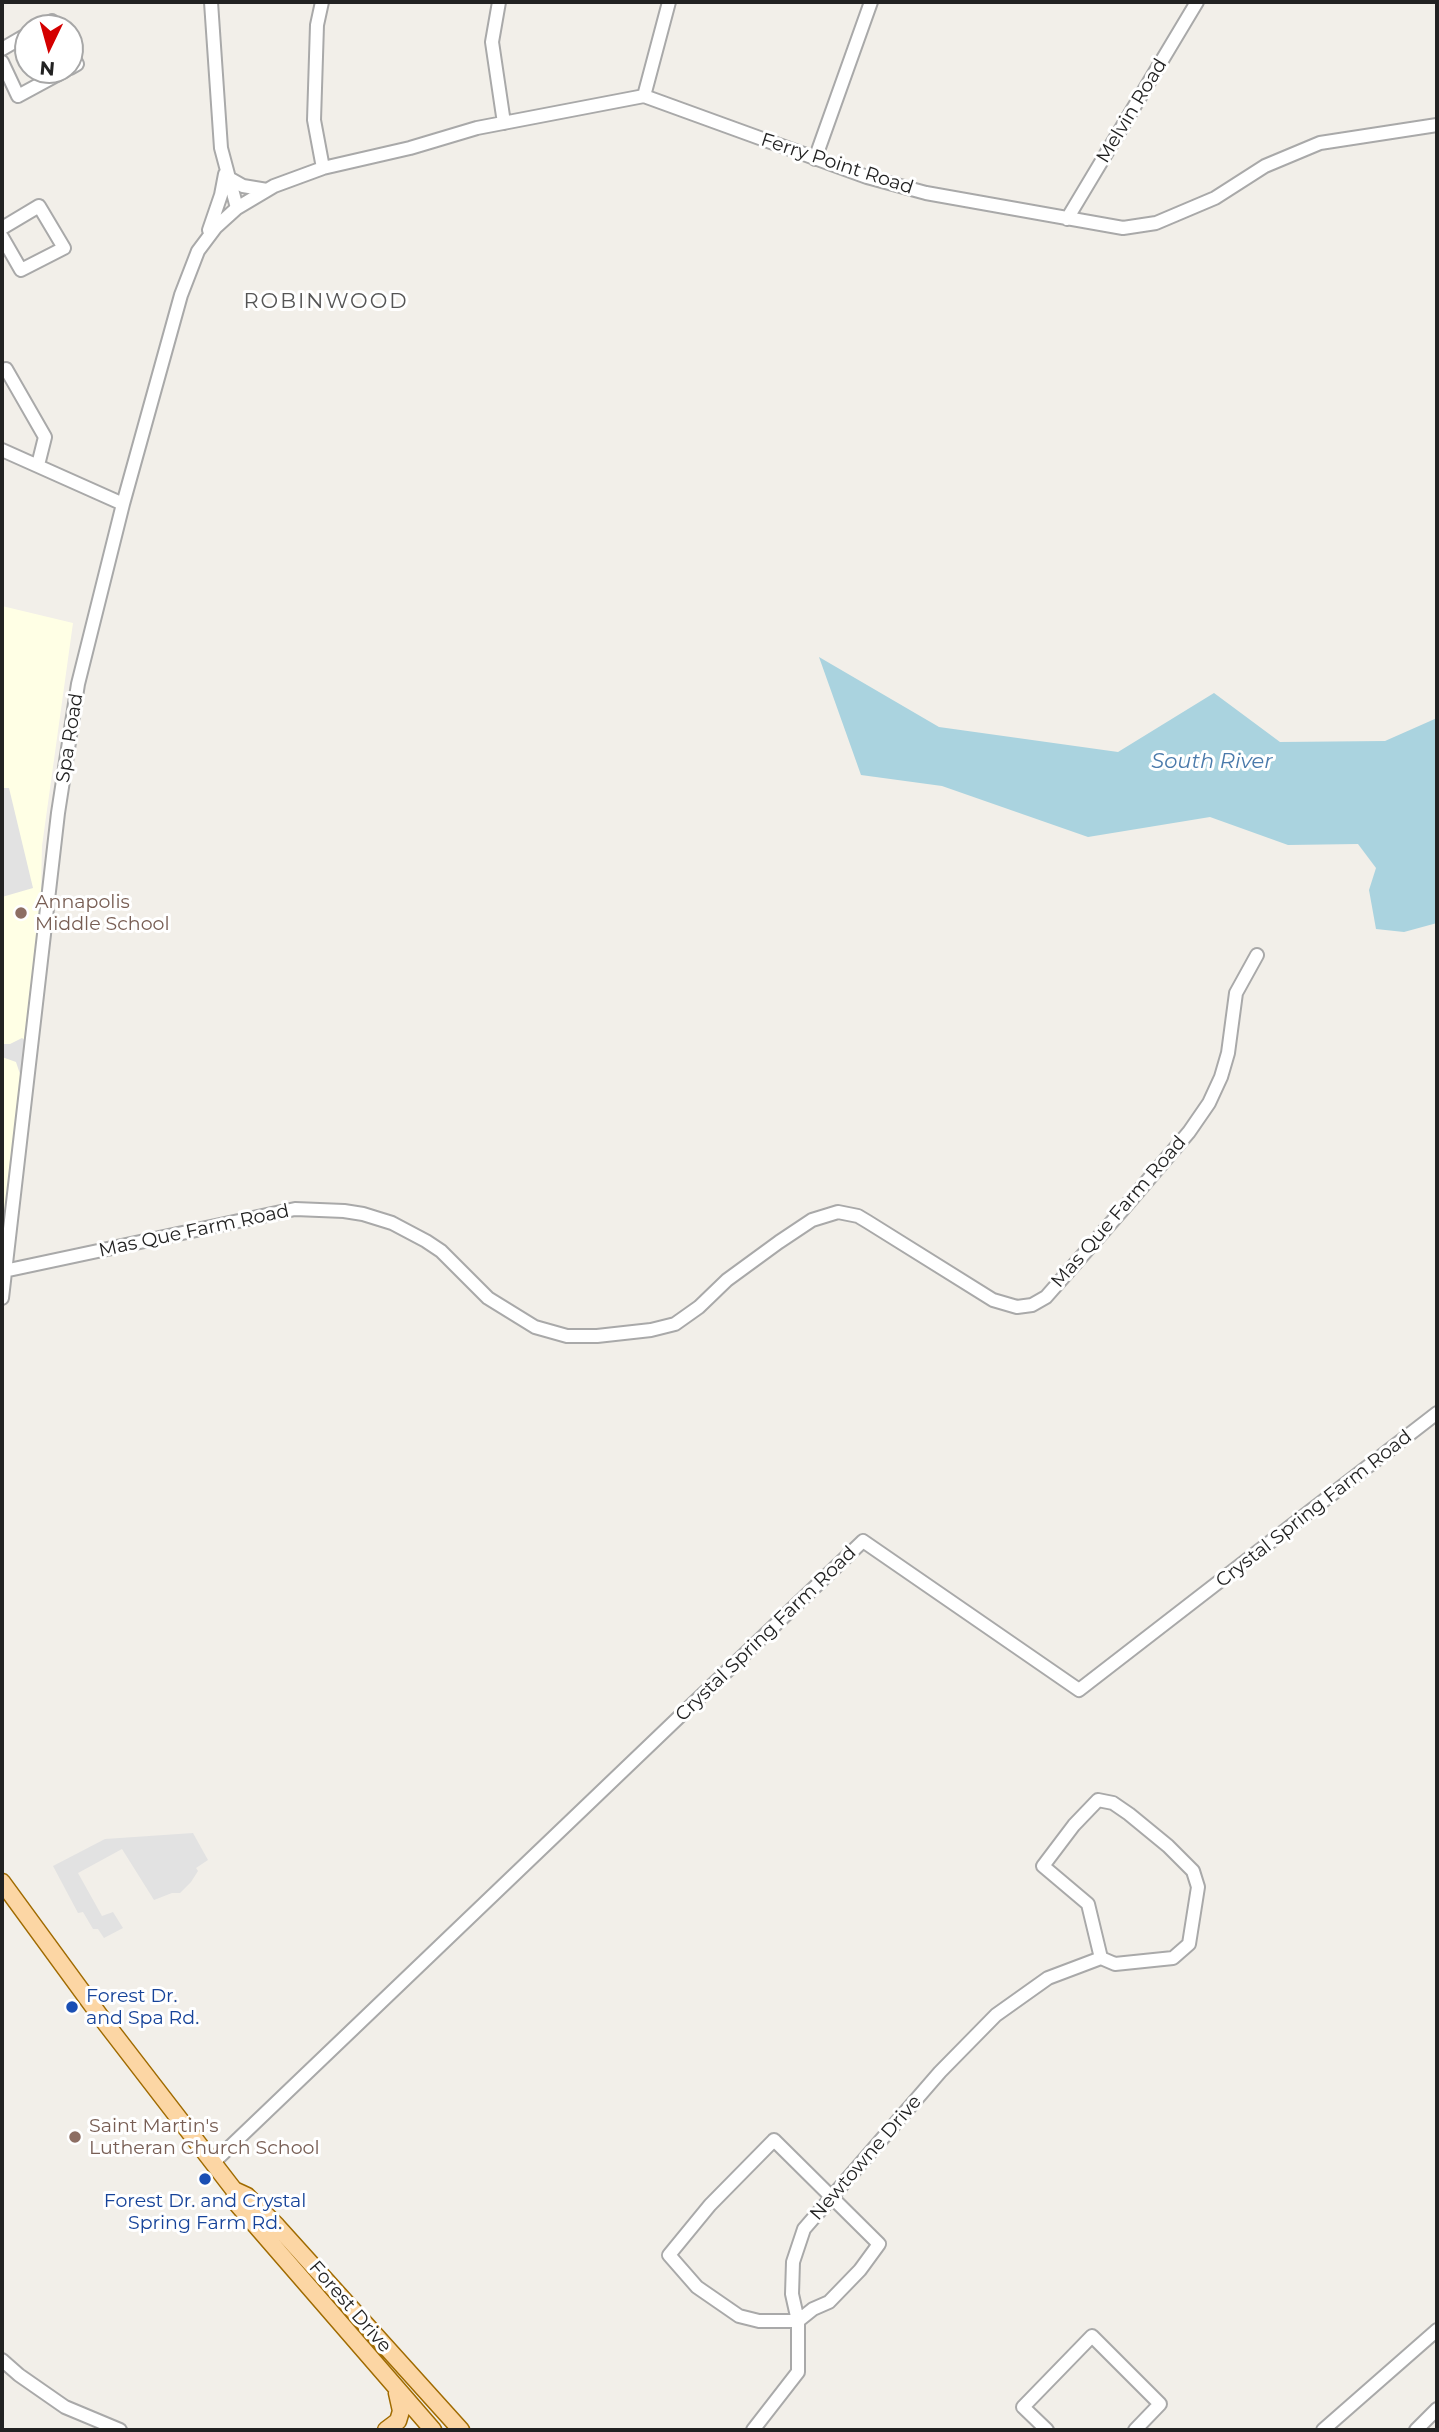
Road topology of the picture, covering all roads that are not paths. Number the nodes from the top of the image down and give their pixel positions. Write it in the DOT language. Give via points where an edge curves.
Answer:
graph roads {
  1 [pos="211,2"];
  2 [pos="322,2"];
  3 [pos="499,2"];
  4 [pos="668,2"];
  5 [pos="871,2"];
  6 [pos="1197,2"];
  7 [pos="2,62"];
  8 [pos="40,84"];
  9 [pos="644,96"];
  10 [pos="505,122"];
  11 [pos="1437,125"];
  12 [pos="815,159"];
  13 [pos="323,168"];
  14 [pos="227,174"];
  15 [pos="268,190"];
  16 [pos="237,208"];
  17 [pos="1067,219"];
  18 [pos="2,228"];
  19 [pos="2,237"];
  20 [pos="206,240"];
  21 [pos="6,369"];
  22 [pos="2,450"];
  23 [pos="38,465"];
  24 [pos="123,504"];
  25 [pos="1257,955"];
  26 [pos="4,1271"];
  27 [pos="2,1298"];
  28 [pos="1437,1413"];
  29 [pos="3,1884"];
  30 [pos="1101,1958"];
  31 [pos="213,2163"];
  32 [pos="234,2190"];
  33 [pos="831,2199"];
  34 [pos="798,2321"];
  35 [pos="1437,2330"];
  36 [pos="2,2360"];
  37 [pos="395,2387"];
  38 [pos="1437,2409"];
  39 [pos="756,2429"];
  40 [pos="120,2430"];
  41 [pos="386,2430"];
  42 [pos="433,2430"];
  43 [pos="461,2430"];
  44 [pos="1047,2430"];
  45 [pos="1135,2430"];
  46 [pos="1323,2430"];
  47 [pos="1417,2430"];
  1 -- 14 [label="street" via="221,148"];
  2 -- 13 [label="street" via="317,24 314,120"];
  3 -- 10 [label="street" via="492,42"];
  4 -- 9 [label="street"];
  5 -- 12 [label="street"];
  6 -- 17 [label="street, Melvin Road"];
  7 -- 8 [label="street" via="18,96"];
  9 -- 10 [label="street"];
  9 -- 12 [label="street, Ferry Point Road"];
  10 -- 13 [label="street"];
  11 -- 17 [label="street, Ferry Point Road" via="1320,143 1156,223 1123,228"];
  12 -- 17 [label="street, Ferry Point Road" via="926,193"];
  13 -- 15 [label="street"];
  14 -- 15 [label="street" via="243,186"];
  14 -- 16 [label="street"];
  14 -- 20 [label="street"];
  15 -- 16 [label="street"];
  16 -- 20 [label="street, Spa Road"];
  18 -- 19 [label="street" via="39,206 64,248 21,270"];
  20 -- 24 [label="street, Spa Road" via="181,295"];
  21 -- 23 [label="street" via="46,438"];
  22 -- 23 [label="street"];
  23 -- 24 [label="street"];
  24 -- 26 [label="street, Spa Road" via="78,684 58,813"];
  25 -- 26 [label="street, Mas Que Farm Road" via="1236,993 1228,1053 1209,1103 1125,1207 1046,1297 1032,1305 1017,1307 993,1300 858,1216 838,1212 812,1220 779,1242 675,1324 597,1336 567,1336 535,1327 488,1298 426,1241 392,1223 344,1211 285,1211"];
  26 -- 27 [label="street, Spa Road"];
  28 -- 31 [label="street, Crystal Spring Farm Road" via="1079,1690 863,1541"];
  29 -- 31 [label="main road, Forest Drive"];
  30 -- 30 [label="street, Newtowne Drive" via="1088,1904 1043,1866 1098,1800 1113,1803 1168,1846 1193,1871 1198,1887 1189,1944 1173,1958 1115,1964"];
  30 -- 33 [label="street, Newtowne Drive" via="1048,1978 996,2015 940,2072"];
  31 -- 32 [label="main road, Forest Drive"];
  32 -- 37 [label="main road, Forest Drive" via="238,2205"];
  32 -- 43 [label="main road, Forest Drive" via="247,2196 277,2226"];
  33 -- 34 [label="street, Newtowne Drive" via="804,2229 793,2262 792,2294"];
  33 -- 34 [label="street" via="879,2244 829,2302"];
  33 -- 34 [label="street" via="774,2140 669,2255 697,2287 739,2316"];
  34 -- 39 [label="street, Newtowne Drive" via="798,2372"];
  35 -- 46 [label="street"];
  36 -- 40 [label="street" via="65,2407"];
  37 -- 41 [label="main road" via="401,2411 398,2421"];
  37 -- 42 [label="main road, Forest Drive"];
  38 -- 47 [label="street"];
  44 -- 45 [label="street" via="1023,2407 1092,2336 1160,2404"];
}
